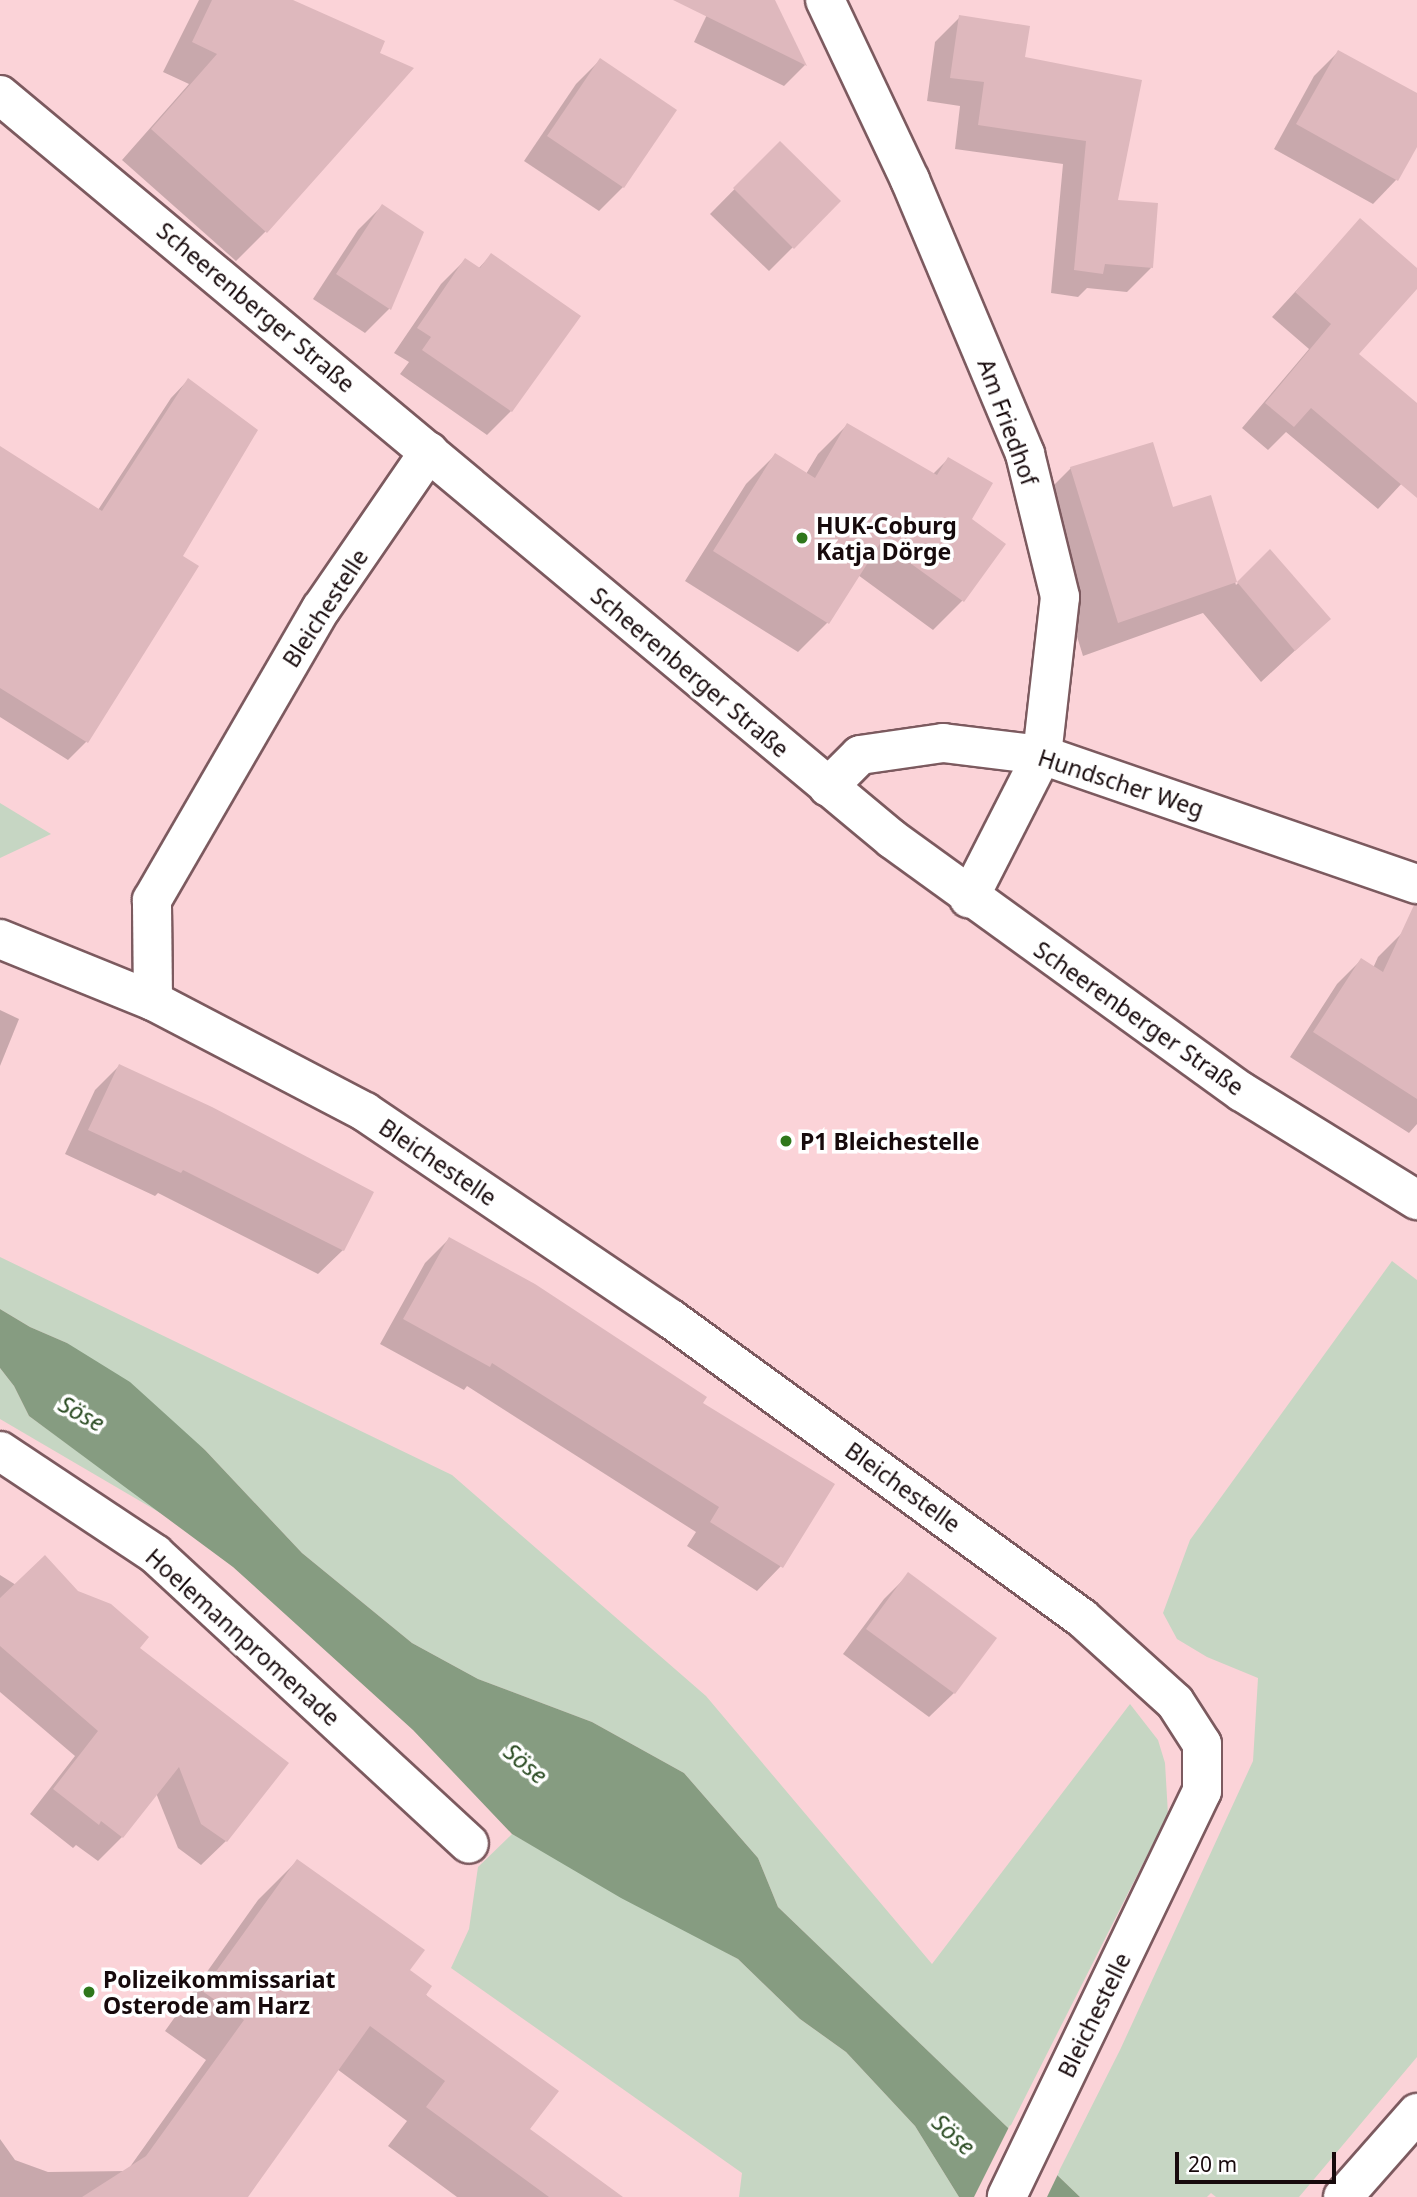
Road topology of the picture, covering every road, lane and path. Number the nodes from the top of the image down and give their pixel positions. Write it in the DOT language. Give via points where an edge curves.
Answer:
graph roads {
  1 [pos="825,0"];
  2 [pos="0,95"];
  3 [pos="429,452"];
  4 [pos="1042,755"];
  5 [pos="828,787"];
  6 [pos="1417,884"];
  7 [pos="970,898"];
  8 [pos="0,939"];
  9 [pos="153,1001"];
  10 [pos="1417,1200"];
  11 [pos="0,1451"];
  12 [pos="469,1844"];
  13 [pos="1417,2113"];
  14 [pos="1007,2197"];
  15 [pos="1343,2197"];
  1 -- 4 [label="street, Am Friedhof" via="909,180 1025,454 1060,597"];
  2 -- 3 [label="street, Scheerenberger Straße"];
  3 -- 5 [label="street, Scheerenberger Straße"];
  3 -- 9 [label="street, Bleichestelle" via="321,609 152,900"];
  4 -- 5 [label="street, Hundscher Weg" via="943,743 860,755"];
  4 -- 6 [label="street, Hundscher Weg"];
  4 -- 7 [label="street, Am Friedhof"];
  5 -- 7 [label="street, Scheerenberger Straße"];
  7 -- 10 [label="street, Scheerenberger Straße" via="1242,1092"];
  8 -- 9 [label="street, Bleichestelle"];
  9 -- 14 [label="street, Bleichestelle" via="365,1112 671,1318 1082,1618 1175,1702 1202,1744 1202,1791"];
  11 -- 12 [label="street, Hoelemannpromenade" via="155,1554"];
  13 -- 15 [label="street"];
}
